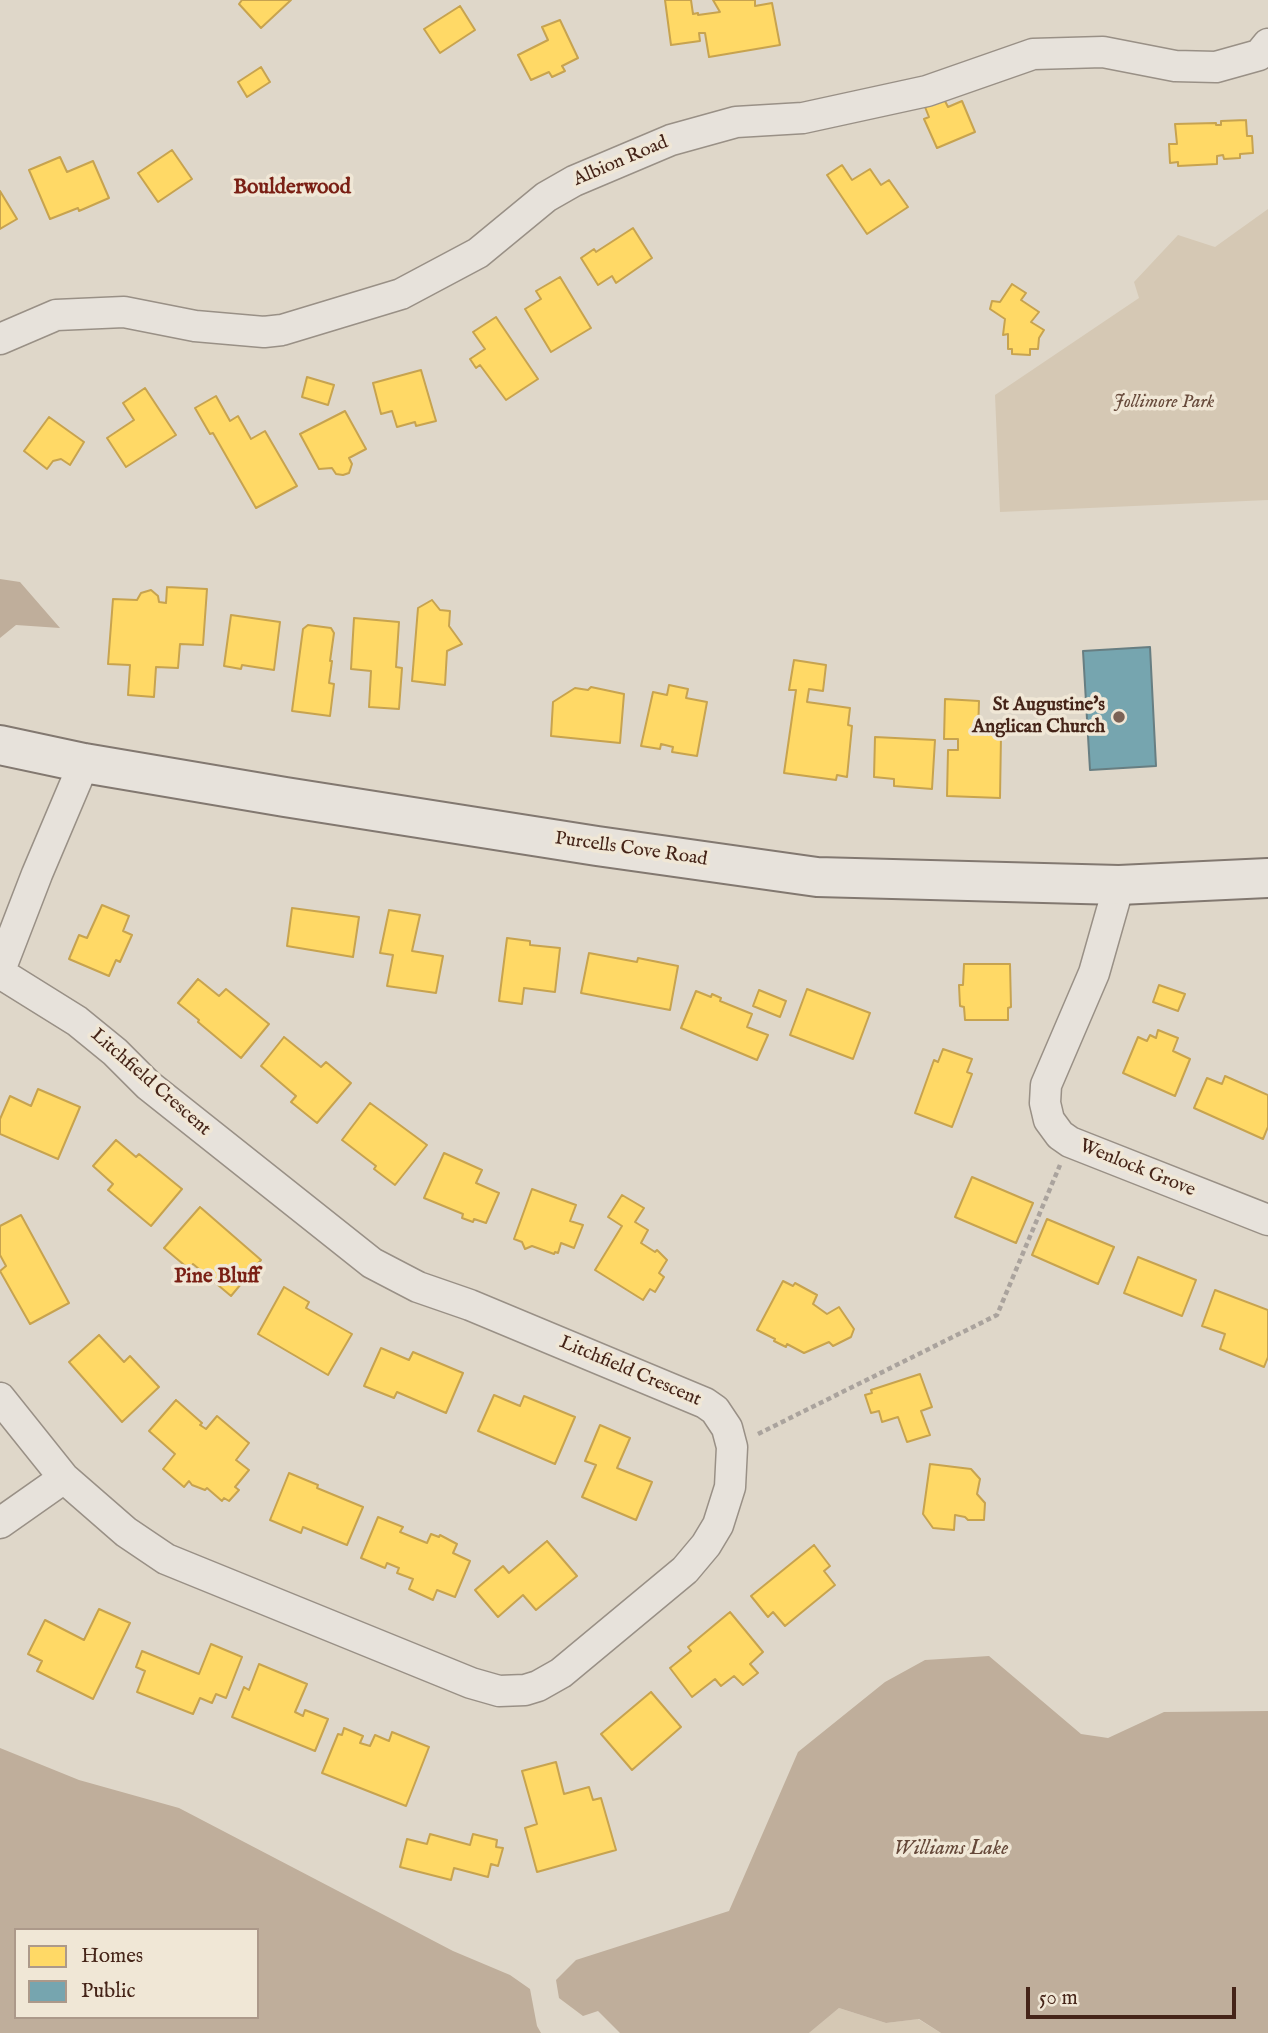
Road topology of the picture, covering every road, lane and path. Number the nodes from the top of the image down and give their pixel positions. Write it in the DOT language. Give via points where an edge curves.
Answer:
graph roads {
  1 [pos="1268,44"];
  2 [pos="0,339"];
  3 [pos="0,746"];
  4 [pos="84,763"];
  5 [pos="1268,878"];
  6 [pos="1119,885"];
  7 [pos="0,972"];
  8 [pos="1070,1142"];
  9 [pos="1268,1220"];
  10 [pos="0,1398"];
  11 [pos="732,1447"];
  12 [pos="64,1478"];
  13 [pos="0,1523"];
  1 -- 2 [label="street, Albion Road" via="1259,55 1216,67 1175,66 1102,52 1033,54 927,91 803,118 736,122 671,140 546,197 478,253 410,290 282,330 195,327 124,312 56,316"];
  3 -- 4 [label="main road, Purcells Cove Road"];
  4 -- 6 [label="main road, Purcells Cove Road" via="817,877"];
  4 -- 7 [label="street, Litchfield Crescent"];
  5 -- 6 [label="main road, Purcells Cove Road"];
  6 -- 8 [label="street, Wenlock Grove" via="1094,973 1046,1085 1049,1120"];
  7 -- 11 [label="street, Litchfield Crescent" via="76,1021 159,1094 372,1263 418,1287 705,1403 721,1418"];
  8 -- 9 [label="street, Wenlock Grove"];
  8 -- 11 [label="path" via="997,1315"];
  10 -- 12 [label="street, Litchfield Crescent"];
  11 -- 12 [label="street, Litchfield Crescent" via="730,1487 723,1510 696,1558 562,1673 538,1686 512,1691 471,1683 166,1559 126,1532"];
  12 -- 13 [label="street"];
}
